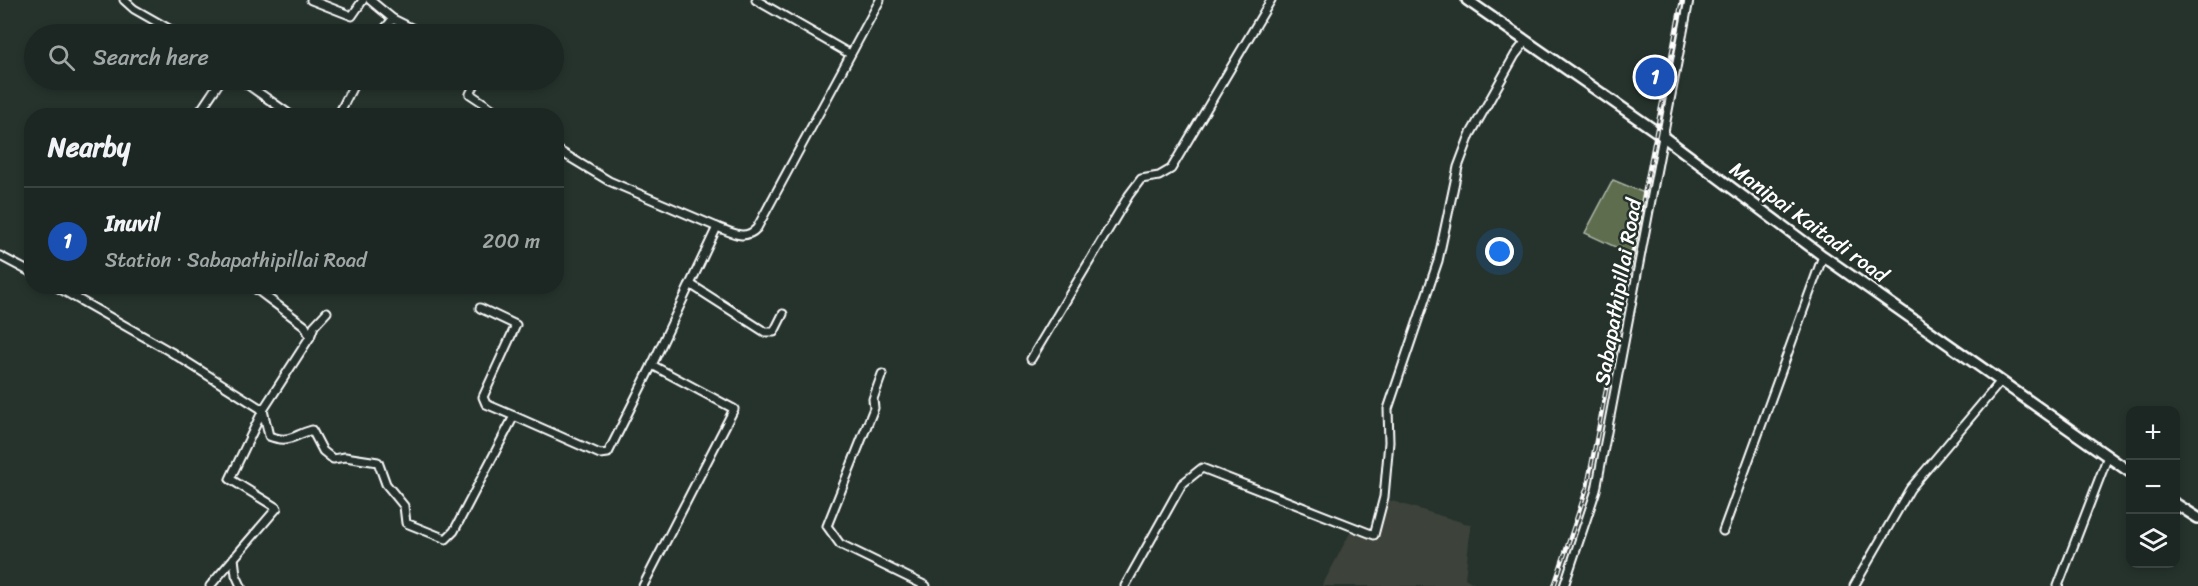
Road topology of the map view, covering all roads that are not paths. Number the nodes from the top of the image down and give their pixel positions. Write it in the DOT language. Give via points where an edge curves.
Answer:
graph roads {
  1 [pos="124,0"];
  2 [pos="311,0"];
  3 [pos="363,0"];
  4 [pos="370,0"];
  5 [pos="756,0"];
  6 [pos="880,0"];
  7 [pos="1271,0"];
  8 [pos="1467,0"];
  9 [pos="1689,0"];
  10 [pos="393,19"];
  11 [pos="160,24"];
  12 [pos="389,24"];
  13 [pos="403,24"];
  14 [pos="1526,41"];
  15 [pos="850,54"];
  16 [pos="214,90"];
  17 [pos="255,90"];
  18 [pos="351,90"];
  19 [pos="472,90"];
  20 [pos="202,108"];
  21 [pos="281,108"];
  22 [pos="342,108"];
  23 [pos="491,108"];
  24 [pos="1663,136"];
  25 [pos="564,154"];
  26 [pos="717,227"];
  27 [pos="0,256"];
  28 [pos="1822,256"];
  29 [pos="24,269"];
  30 [pos="690,284"];
  31 [pos="70,294"];
  32 [pos="77,294"];
  33 [pos="263,294"];
  34 [pos="75,297"];
  35 [pos="480,308"];
  36 [pos="327,312"];
  37 [pos="783,314"];
  38 [pos="310,337"];
  39 [pos="1031,359"];
  40 [pos="652,365"];
  41 [pos="882,374"];
  42 [pos="2001,381"];
  43 [pos="263,410"];
  44 [pos="514,416"];
  45 [pos="2108,456"];
  46 [pos="2126,469"];
  47 [pos="2180,507"];
  48 [pos="2198,518"];
  49 [pos="1723,531"];
  50 [pos="234,558"];
  51 [pos="210,586"];
  52 [pos="241,586"];
  53 [pos="643,586"];
  54 [pos="926,586"];
  55 [pos="1125,586"];
  56 [pos="1564,586"];
  57 [pos="1854,586"];
  58 [pos="2058,586"];
  1 -- 11 [label="street"];
  2 -- 3 [label="street" via="352,16"];
  4 -- 10 [label="street"];
  5 -- 15 [label="street"];
  6 -- 15 [label="street"];
  7 -- 39 [label="street" via="1171,169 1142,179 1128,195"];
  8 -- 14 [label="main road, Manipai Kaitadi road"];
  9 -- 24 [label="street, Sabapathipillai Road"];
  10 -- 12 [label="street"];
  10 -- 13 [label="street"];
  14 -- 24 [label="main road, Manipai Kaitadi road"];
  14 -- 55 [label="street" via="1470,135 1458,167 1438,261 1388,409 1384,497 1374,535 1202,468 1182,484"];
  15 -- 26 [label="street" via="758,228 743,236"];
  16 -- 20 [label="street"];
  17 -- 21 [label="street"];
  18 -- 22 [label="street"];
  19 -- 23 [label="street" via="470,94"];
  24 -- 28 [label="main road, Manipai Kaitadi road"];
  24 -- 56 [label="street, Sabapathipillai Road" via="1596,490"];
  25 -- 26 [label="street" via="609,181"];
  26 -- 30 [label="street"];
  27 -- 29 [label="street"];
  28 -- 42 [label="main road, Manipai Kaitadi road"];
  28 -- 49 [label="street"];
  30 -- 37 [label="street" via="765,332 774,332"];
  30 -- 40 [label="street"];
  31 -- 34 [label="street"];
  32 -- 34 [label="street"];
  33 -- 38 [label="street" via="305,326"];
  34 -- 43 [label="street"];
  35 -- 44 [label="street" via="516,325 483,397 486,404"];
  36 -- 38 [label="street"];
  38 -- 43 [label="street"];
  40 -- 44 [label="street" via="608,453 600,454"];
  40 -- 53 [label="street" via="734,409"];
  41 -- 54 [label="street" via="873,399 874,408 827,525 840,544"];
  42 -- 45 [label="main road, Manipai Kaitadi road"];
  42 -- 57 [label="street" via="1910,489"];
  43 -- 44 [label="street" via="269,436 290,440 312,430 323,451 333,459 378,462 386,484 404,506 406,523 446,539 454,531"];
  43 -- 50 [label="street" via="230,479 277,508"];
  45 -- 46 [label="main road, Manipai Kaitadi road"];
  45 -- 58 [label="street"];
  47 -- 48 [label="main road"];
  50 -- 51 [label="street"];
  50 -- 52 [label="street"];
}
